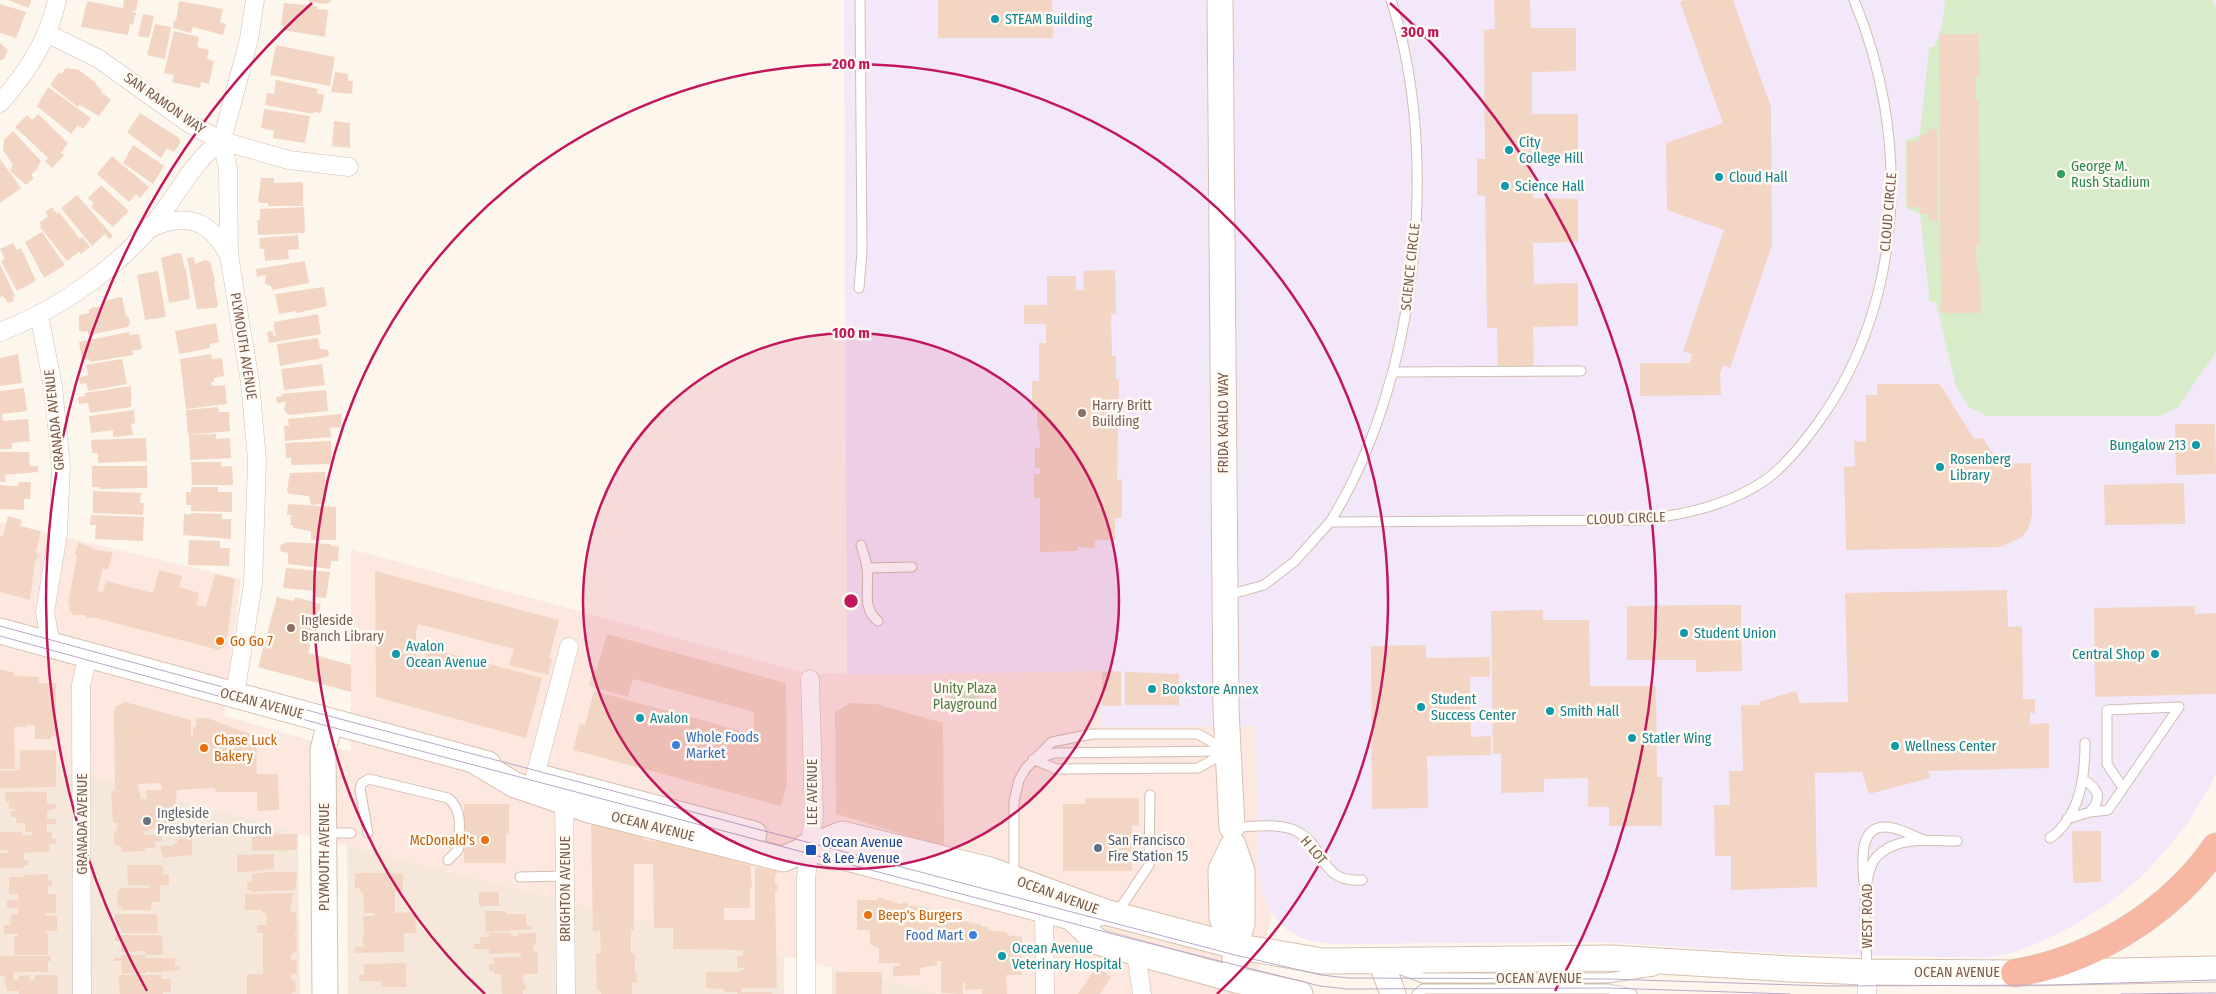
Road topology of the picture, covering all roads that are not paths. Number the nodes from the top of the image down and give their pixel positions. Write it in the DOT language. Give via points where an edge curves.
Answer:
graph roads {
  1 [pos="57,0"];
  2 [pos="256,0"];
  3 [pos="860,0"];
  4 [pos="1220,0"];
  5 [pos="1391,0"];
  6 [pos="1854,0"];
  7 [pos="46,32"];
  8 [pos="0,103"];
  9 [pos="222,141"];
  10 [pos="349,167"];
  11 [pos="150,228"];
  12 [pos="229,254"];
  13 [pos="859,288"];
  14 [pos="38,314"];
  15 [pos="0,332"];
  16 [pos="1581,371"];
  17 [pos="1394,372"];
  18 [pos="1330,522"];
  19 [pos="861,544"];
  20 [pos="867,568"];
  21 [pos="912,568"];
  22 [pos="1225,596"];
  23 [pos="0,614"];
  24 [pos="878,621"];
  25 [pos="0,631"];
  26 [pos="51,645"];
  27 [pos="570,647"];
  28 [pos="88,655"];
  29 [pos="810,679"];
  30 [pos="235,695"];
  31 [pos="330,722"];
  32 [pos="2084,743"];
  33 [pos="1228,751"];
  34 [pos="1033,759"];
  35 [pos="473,760"];
  36 [pos="535,776"];
  37 [pos="2083,779"];
  38 [pos="2123,788"];
  39 [pos="564,793"];
  40 [pos="1150,795"];
  41 [pos="2090,812"];
  42 [pos="2067,819"];
  43 [pos="324,833"];
  44 [pos="352,833"];
  45 [pos="368,833"];
  46 [pos="1233,836"];
  47 [pos="2050,838"];
  48 [pos="1927,841"];
  49 [pos="1957,841"];
  50 [pos="810,848"];
  51 [pos="2216,848"];
  52 [pos="448,860"];
  53 [pos="565,876"];
  54 [pos="520,877"];
  55 [pos="1362,880"];
  56 [pos="1017,881"];
  57 [pos="1866,895"];
  58 [pos="1044,909"];
  59 [pos="1111,914"];
  60 [pos="1071,917"];
  61 [pos="1136,953"];
  62 [pos="1381,961"];
  63 [pos="2212,968"];
  64 [pos="1233,970"];
  65 [pos="2015,973"];
  66 [pos="1867,983"];
  67 [pos="82,994"];
  68 [pos="324,994"];
  69 [pos="566,994"];
  70 [pos="806,994"];
  71 [pos="1044,994"];
  72 [pos="1142,994"];
  73 [pos="1257,994"];
  74 [pos="1300,994"];
  75 [pos="1393,994"];
  76 [pos="1417,994"];
  77 [pos="1632,994"];
  1 -- 7 [label="street"];
  2 -- 9 [label="street, PLYMOUTH AVENUE"];
  3 -- 13 [label="lane" via="862,252"];
  4 -- 22 [label="main road, FRIDA KAHLO WAY"];
  5 -- 17 [label="lane, SCIENCE CIRCLE" via="1404,46 1409,80 1416,180 1410,286"];
  6 -- 18 [label="lane, CLOUD CIRCLE" via="1871,45 1886,107 1893,176 1887,244 1873,306 1849,372 1833,401 1793,454 1764,480 1740,494 1706,508 1674,516 1639,520"];
  7 -- 8 [label="street" via="32,60"];
  7 -- 9 [label="street, SAN RAMON WAY" via="99,59 190,124"];
  9 -- 10 [label="street, SAN RAMON WAY" via="289,160"];
  9 -- 11 [label="street" via="199,161"];
  9 -- 12 [label="street, PLYMOUTH AVENUE" via="228,169"];
  11 -- 12 [label="street" via="179,219 194,221 219,238"];
  11 -- 14 [label="street" via="99,275"];
  12 -- 30 [label="street, PLYMOUTH AVENUE" via="250,382 256,460 253,584"];
  14 -- 15 [label="street"];
  14 -- 26 [label="street, GRANADA AVENUE" via="52,387 60,466 58,534 45,612"];
  16 -- 17 [label="lane"];
  17 -- 18 [label="lane, SCIENCE CIRCLE" via="1368,450 1355,480"];
  18 -- 22 [label="lane" via="1294,562 1264,585"];
  19 -- 20 [label="lane"];
  20 -- 21 [label="lane"];
  20 -- 24 [label="lane" via="868,610"];
  22 -- 33 [label="main road, FRIDA KAHLO WAY"];
  23 -- 26 [label="main road" via="33,623"];
  25 -- 26 [label="main road, OCEAN AVENUE"];
  26 -- 28 [label="main road, OCEAN AVENUE"];
  27 -- 36 [label="street"];
  28 -- 30 [label="main road, OCEAN AVENUE"];
  28 -- 67 [label="street, GRANADA AVENUE" via="81,685"];
  29 -- 50 [label="street, LEE AVENUE" via="814,815"];
  30 -- 31 [label="main road, OCEAN AVENUE"];
  31 -- 35 [label="main road, OCEAN AVENUE"];
  31 -- 43 [label="main road, PLYMOUTH AVENUE" via="323,750"];
  32 -- 37 [label="lane"];
  33 -- 34 [label="lane" via="1055,753"];
  33 -- 34 [label="lane" via="1198,768 1056,769"];
  33 -- 34 [label="lane" via="1198,734 1092,734 1052,742"];
  33 -- 46 [label="main road, FRIDA KAHLO WAY"];
  34 -- 56 [label="lane" via="1019,780 1014,801 1014,869"];
  35 -- 36 [label="main road, OCEAN AVENUE"];
  35 -- 39 [label="main road, OCEAN AVENUE" via="515,785"];
  36 -- 39 [label="main road, OCEAN AVENUE"];
  37 -- 41 [label="lane" via="2098,792 2098,799"];
  37 -- 42 [label="lane"];
  38 -- 38 [label="lane" via="2162,731 2179,707 2107,710 2107,764"];
  38 -- 41 [label="lane" via="2108,810"];
  39 -- 50 [label="main road, OCEAN AVENUE"];
  39 -- 53 [label="street, BRIGHTON AVENUE"];
  40 -- 59 [label="lane" via="1149,865"];
  41 -- 42 [label="lane"];
  42 -- 47 [label="lane"];
  43 -- 44 [label="lane"];
  43 -- 68 [label="main road, PLYMOUTH AVENUE"];
  45 -- 52 [label="lane" via="360,789 362,783 369,779 448,798 460,813 458,850"];
  46 -- 55 [label="lane, H LOT" via="1287,827 1306,837 1340,879"];
  46 -- 64 [label="main road, FRIDA KAHLO WAY" via="1221,870 1222,918"];
  48 -- 49 [label="lane, WEST ROAD"];
  48 -- 57 [label="lane, WEST ROAD" via="1895,845 1882,852 1872,862"];
  48 -- 57 [label="lane" via="1892,828 1872,831 1862,849"];
  50 -- 56 [label="main road, OCEAN AVENUE" via="842,834 990,870"];
  50 -- 58 [label="main road, OCEAN AVENUE"];
  50 -- 70 [label="street, LEE AVENUE" via="806,878"];
  51 -- 65 [label="highway" via="2170,898 2118,935 2060,962"];
  53 -- 54 [label="lane"];
  53 -- 69 [label="street, BRIGHTON AVENUE"];
  56 -- 59 [label="main road, OCEAN AVENUE"];
  57 -- 66 [label="lane, WEST ROAD"];
  58 -- 60 [label="main road, OCEAN AVENUE"];
  58 -- 71 [label="street"];
  59 -- 60 [label="main road, OCEAN AVENUE"];
  59 -- 64 [label="main road, OCEAN AVENUE"];
  60 -- 61 [label="main road, OCEAN AVENUE" via="1098,942"];
  61 -- 64 [label="main road, OCEAN AVENUE"];
  61 -- 72 [label="street"];
  62 -- 64 [label="main road, OCEAN AVENUE" via="1322,961"];
  62 -- 66 [label="main road, OCEAN AVENUE" via="1611,958 1791,970"];
  62 -- 75 [label="main road"];
  63 -- 65 [label="main road, OCEAN AVENUE"];
  64 -- 73 [label="main road"];
  64 -- 74 [label="main road, OCEAN AVENUE"];
  65 -- 66 [label="main road, OCEAN AVENUE"];
  76 -- 77 [label="lane, OCEAN AVENUE" via="1423,989 1608,989"];
}
